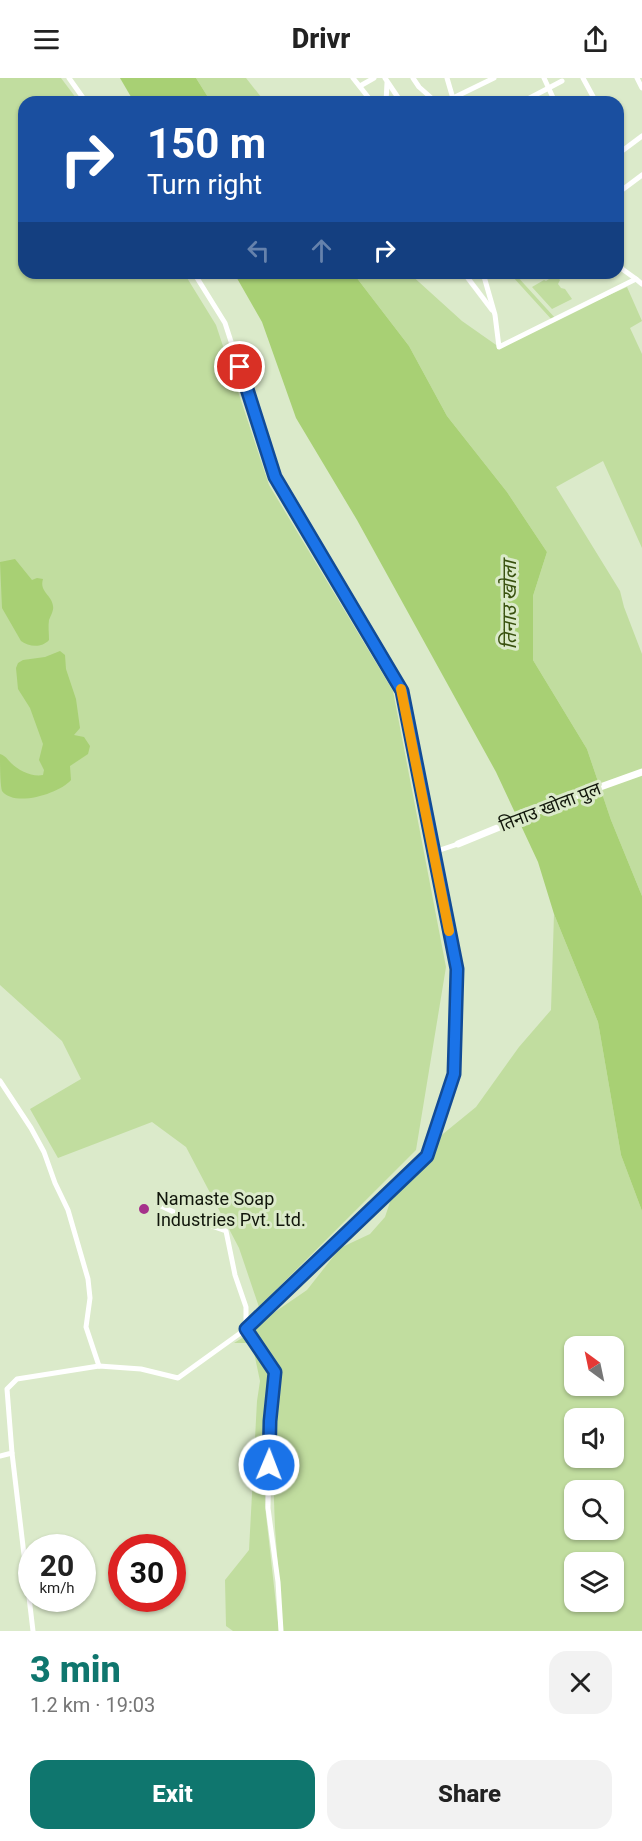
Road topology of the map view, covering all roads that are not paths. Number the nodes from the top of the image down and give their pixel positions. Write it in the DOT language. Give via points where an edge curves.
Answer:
graph roads {
  1 [pos="69,78"];
  2 [pos="353,78"];
  3 [pos="374,78"];
  4 [pos="413,78"];
  5 [pos="447,78"];
  6 [pos="494,78"];
  7 [pos="544,78"];
  8 [pos="584,78"];
  9 [pos="637,78"];
  10 [pos="386,80"];
  11 [pos="562,81"];
  12 [pos="360,86"];
  13 [pos="549,88"];
  14 [pos="642,88"];
  15 [pos="82,96"];
  16 [pos="367,96"];
  17 [pos="386,96"];
  18 [pos="397,96"];
  19 [pos="429,96"];
  20 [pos="452,96"];
  21 [pos="460,96"];
  22 [pos="534,96"];
  23 [pos="552,96"];
  24 [pos="593,96"];
  25 [pos="642,136"];
  26 [pos="624,150"];
  27 [pos="642,175"];
  28 [pos="624,188"];
  29 [pos="624,270"];
  30 [pos="198,279"];
  31 [pos="468,279"];
  32 [pos="485,279"];
  33 [pos="636,279"];
  34 [pos="642,284"];
  35 [pos="495,315"];
  36 [pos="642,772"];
  37 [pos="458,844"];
  38 [pos="434,852"];
  39 [pos="0,1082"];
  40 [pos="157,1204"];
  41 [pos="246,1329"];
  42 [pos="99,1366"];
  43 [pos="0,1389"];
  44 [pos="8,1389"];
  45 [pos="12,1453"];
  46 [pos="0,1456"];
  47 [pos="33,1631"];
  48 [pos="281,1631"];
  1 -- 15 [label="street"];
  2 -- 12 [label="street"];
  3 -- 12 [label="street"];
  4 -- 19 [label="street"];
  5 -- 20 [label="street"];
  6 -- 21 [label="street"];
  7 -- 13 [label="street"];
  8 -- 24 [label="street"];
  9 -- 14 [label="street"];
  10 -- 17 [label="street"];
  10 -- 18 [label="street"];
  11 -- 13 [label="street"];
  12 -- 16 [label="street"];
  13 -- 22 [label="street"];
  13 -- 23 [label="street"];
  25 -- 26 [label="street"];
  27 -- 28 [label="street"];
  29 -- 33 [label="street"];
  30 -- 38 [label="street" via="225,323 275,477 402,691"];
  31 -- 35 [label="street"];
  32 -- 35 [label="street"];
  33 -- 34 [label="street"];
  33 -- 35 [label="street" via="499,347"];
  36 -- 37 [label="street, तिनाउ खोला पुल"];
  37 -- 38 [label="street"];
  38 -- 41 [label="street" via="457,969 454,1074 427,1156"];
  39 -- 42 [label="street" via="44,1152 68,1210 88,1279 86,1327"];
  40 -- 41 [label="street" via="226,1231 246,1307"];
  41 -- 42 [label="street" via="178,1378 141,1369"];
  41 -- 48 [label="street" via="275,1372 268,1508"];
  42 -- 44 [label="street" via="17,1379"];
  43 -- 44 [label="street"];
  44 -- 45 [label="street"];
  45 -- 46 [label="street"];
  45 -- 47 [label="street"];
}
